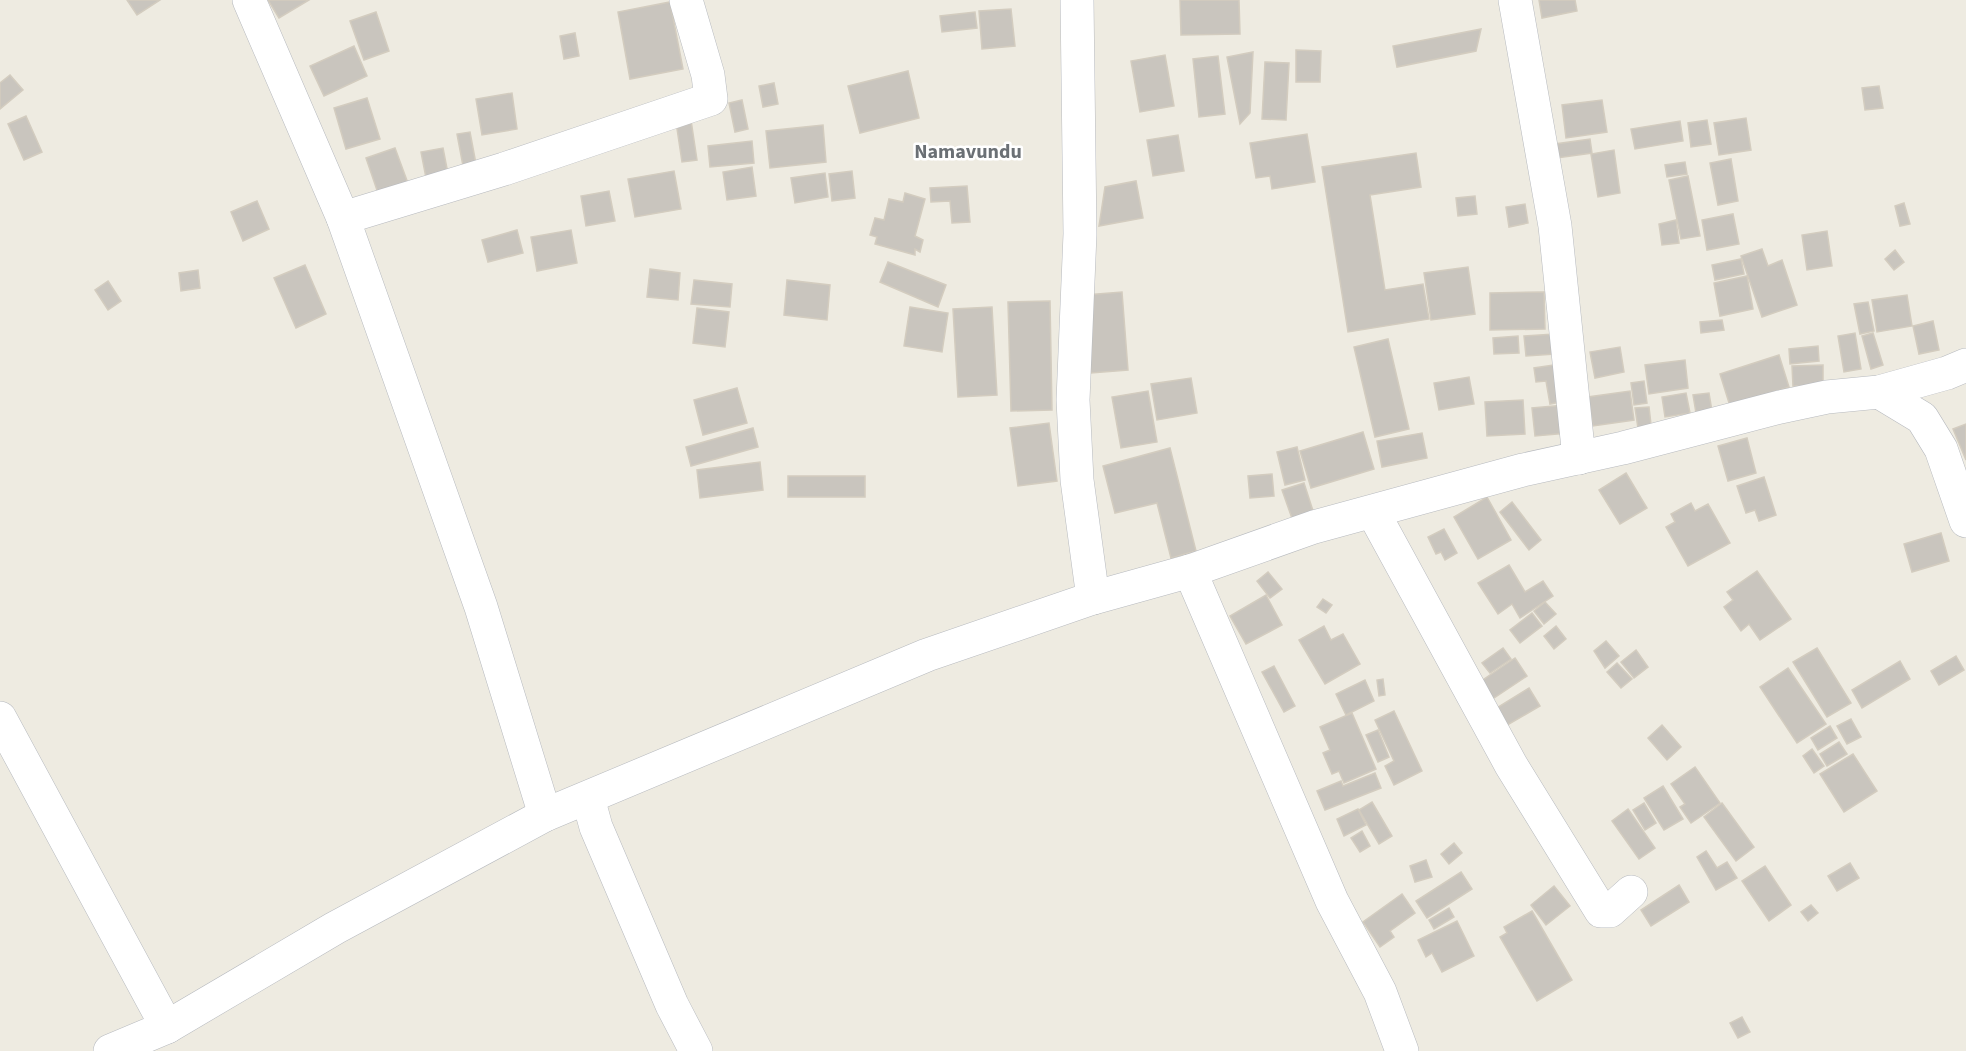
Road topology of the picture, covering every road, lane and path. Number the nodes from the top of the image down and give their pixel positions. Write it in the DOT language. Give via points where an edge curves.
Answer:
graph roads {
  1 [pos="249,0"];
  2 [pos="686,0"];
  3 [pos="1077,0"];
  4 [pos="1515,0"];
  5 [pos="343,218"];
  6 [pos="1966,364"];
  7 [pos="1879,392"];
  8 [pos="1578,458"];
  9 [pos="1372,512"];
  10 [pos="1966,521"];
  11 [pos="1191,571"];
  12 [pos="1093,598"];
  13 [pos="0,718"];
  14 [pos="588,798"];
  15 [pos="545,815"];
  16 [pos="1631,892"];
  17 [pos="167,1028"];
  18 [pos="110,1051"];
  19 [pos="696,1051"];
  20 [pos="1402,1051"];
  1 -- 5 [label="street"];
  2 -- 5 [label="street" via="711,99"];
  3 -- 12 [label="street" via="1080,234 1073,400 1077,480"];
  4 -- 8 [label="street" via="1555,226"];
  5 -- 15 [label="street" via="481,607"];
  6 -- 7 [label="street"];
  7 -- 8 [label="street" via="1827,397"];
  7 -- 10 [label="street" via="1922,418 1941,448"];
  8 -- 9 [label="street"];
  9 -- 11 [label="street" via="1314,527"];
  9 -- 16 [label="street" via="1511,765 1601,911 1610,911"];
  11 -- 12 [label="street"];
  11 -- 20 [label="street" via="1332,901 1380,992"];
  12 -- 14 [label="street" via="927,655"];
  13 -- 17 [label="street"];
  14 -- 15 [label="street"];
  14 -- 19 [label="street" via="596,827 672,1005"];
  15 -- 17 [label="street" via="335,928"];
  17 -- 18 [label="street"];
}
